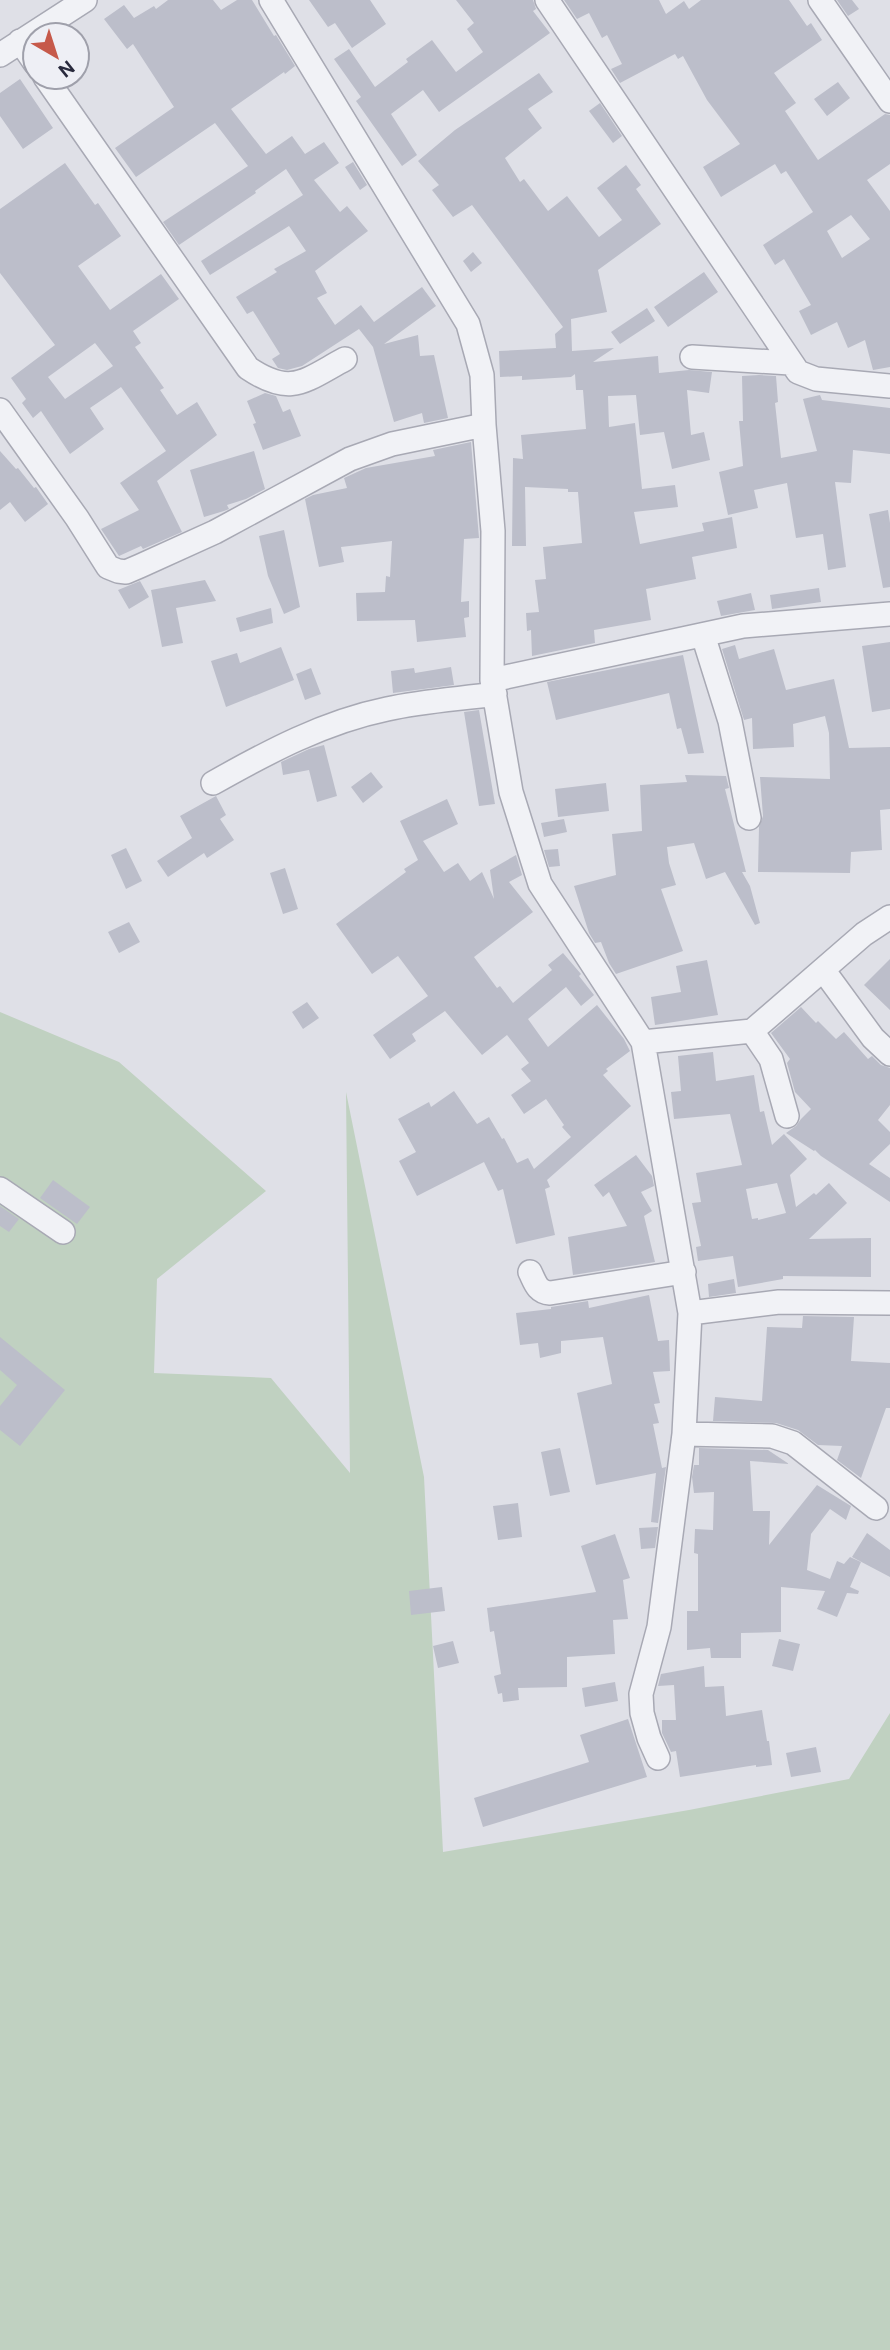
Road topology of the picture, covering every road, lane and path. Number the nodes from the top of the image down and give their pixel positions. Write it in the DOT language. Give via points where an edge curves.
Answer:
graph roads {
  1 [pos="85,0"];
  2 [pos="271,0"];
  3 [pos="547,0"];
  4 [pos="820,0"];
  5 [pos="20,41"];
  6 [pos="0,55"];
  7 [pos="55,91"];
  8 [pos="890,102"];
  9 [pos="692,357"];
  10 [pos="345,359"];
  11 [pos="790,363"];
  12 [pos="890,386"];
  13 [pos="0,410"];
  14 [pos="484,425"];
  15 [pos="890,614"];
  16 [pos="703,635"];
  17 [pos="494,687"];
  18 [pos="213,783"];
  19 [pos="749,818"];
  20 [pos="890,917"];
  21 [pos="824,971"];
  22 [pos="752,1031"];
  23 [pos="643,1042"];
  24 [pos="890,1054"];
  25 [pos="787,1116"];
  26 [pos="0,1189"];
  27 [pos="63,1232"];
  28 [pos="530,1272"];
  29 [pos="684,1272"];
  30 [pos="890,1303"];
  31 [pos="690,1313"];
  32 [pos="684,1434"];
  33 [pos="876,1508"];
  34 [pos="658,1758"];
  1 -- 5 [label="street"];
  2 -- 14 [label="street" via="468,324 482,375"];
  3 -- 11 [label="street"];
  4 -- 8 [label="street"];
  5 -- 6 [label="street"];
  7 -- 10 [label="street" via="248,368 285,385 302,382"];
  9 -- 11 [label="street"];
  11 -- 12 [label="street" via="816,379"];
  13 -- 14 [label="street" via="108,567 126,572 215,532 351,459 392,444"];
  14 -- 17 [label="street" via="493,531"];
  15 -- 16 [label="street" via="743,626"];
  16 -- 17 [label="street"];
  16 -- 19 [label="street" via="730,721"];
  17 -- 18 [label="street" via="322,728"];
  17 -- 23 [label="street" via="511,792 540,884"];
  20 -- 21 [label="street"];
  21 -- 22 [label="street"];
  21 -- 24 [label="street"];
  22 -- 23 [label="street"];
  22 -- 25 [label="street" via="771,1059"];
  23 -- 29 [label="street"];
  26 -- 27 [label="street"];
  28 -- 29 [label="street" via="538,1289 550,1293"];
  29 -- 31 [label="street"];
  30 -- 31 [label="street" via="779,1302"];
  31 -- 32 [label="street"];
  32 -- 33 [label="street" via="784,1439"];
  32 -- 34 [label="street" via="659,1627 641,1694 642,1713"];
}
